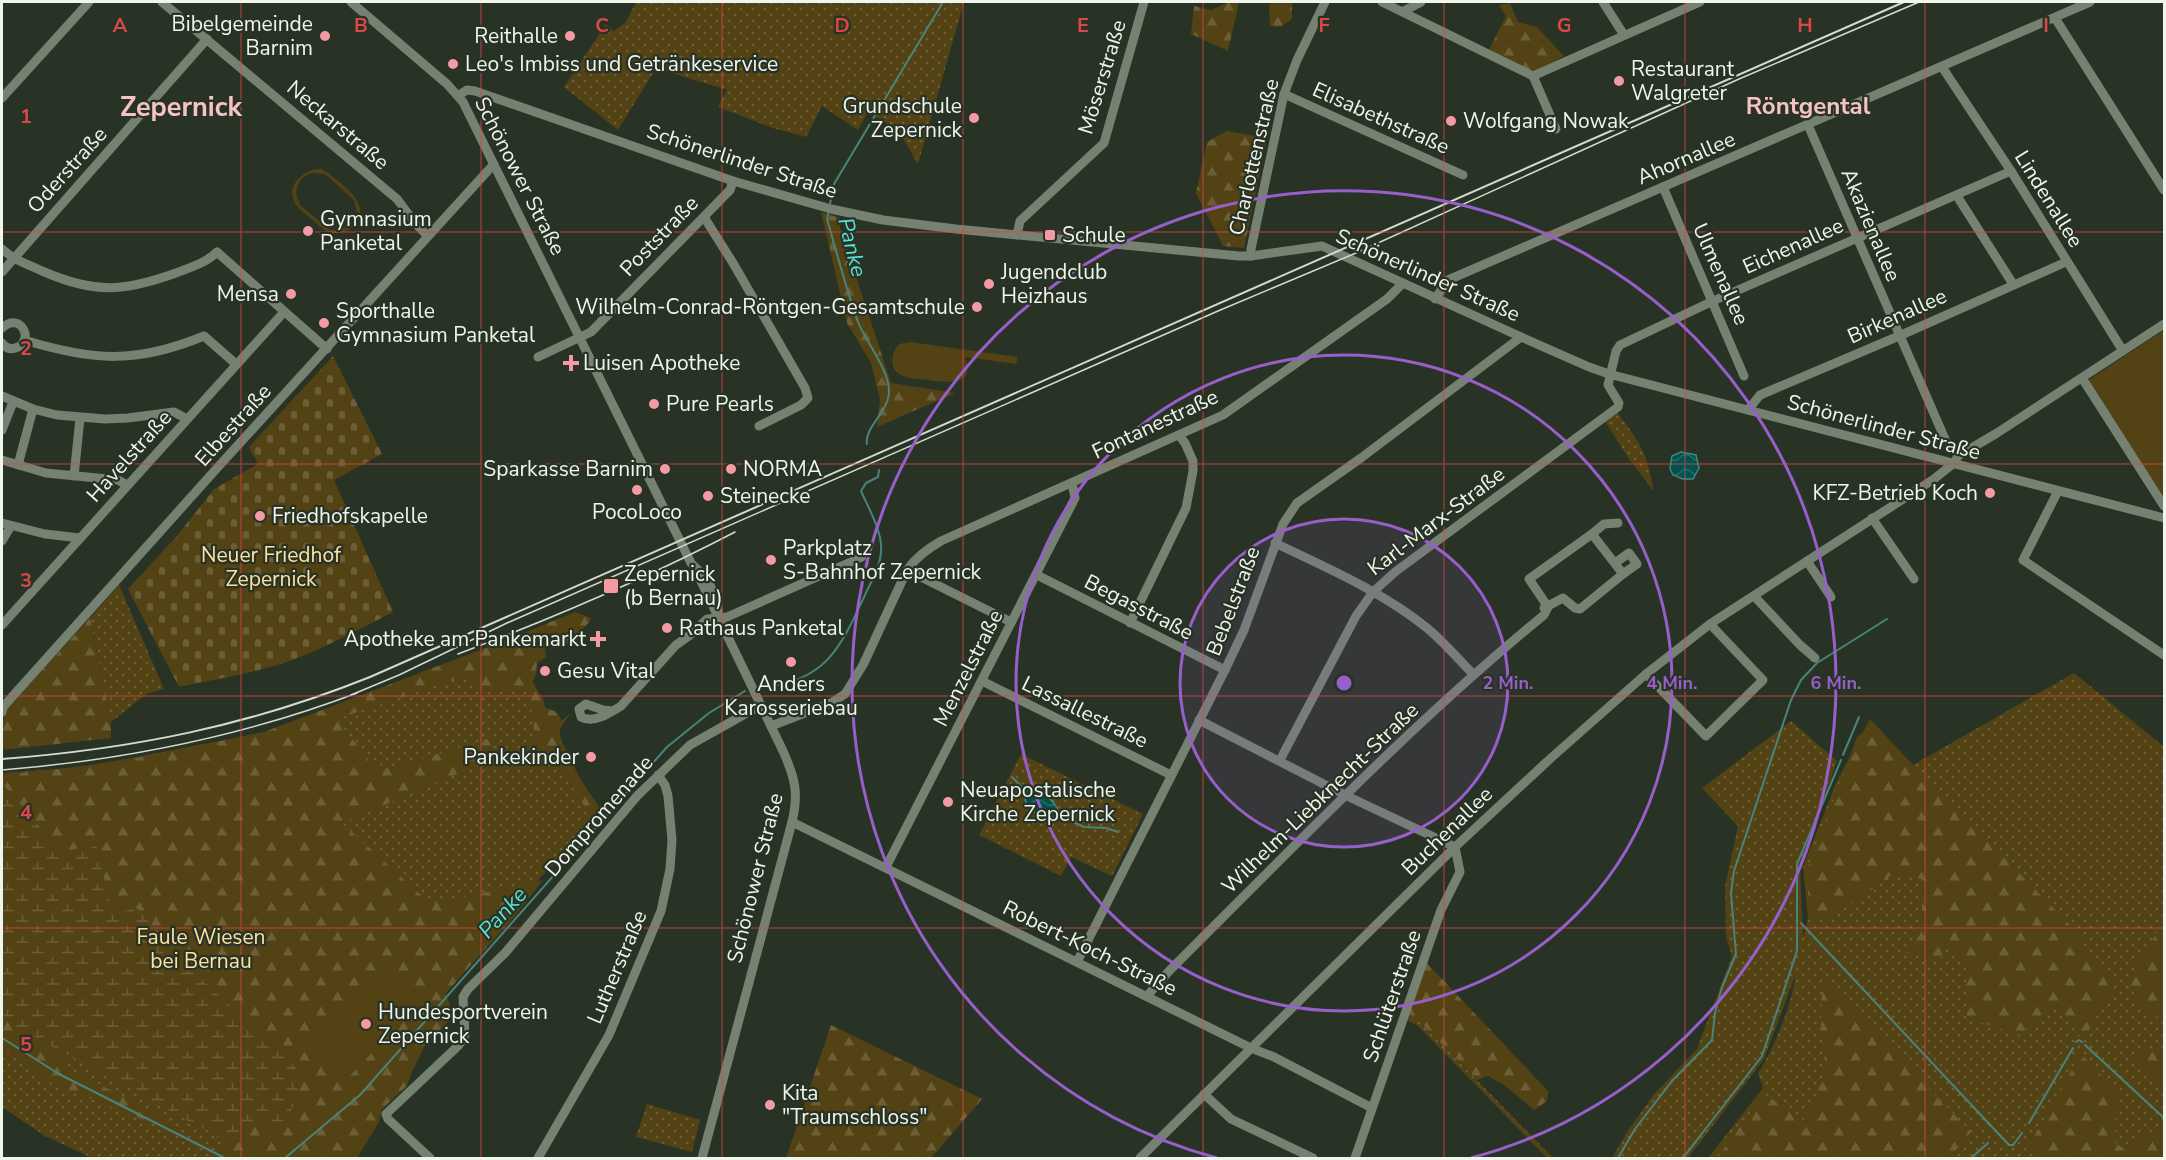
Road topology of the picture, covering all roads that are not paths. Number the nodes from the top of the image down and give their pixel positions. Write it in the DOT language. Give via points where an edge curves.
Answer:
graph roads {
  1 [pos="89,2"];
  2 [pos="162,2"];
  3 [pos="351,2"];
  4 [pos="1144,2"];
  5 [pos="1325,2"];
  6 [pos="1382,2"];
  7 [pos="1421,2"];
  8 [pos="1603,2"];
  9 [pos="1700,2"];
  10 [pos="2090,2"];
  11 [pos="1404,11"];
  12 [pos="2055,18"];
  13 [pos="1624,34"];
  14 [pos="207,39"];
  15 [pos="1942,67"];
  16 [pos="1533,76"];
  17 [pos="1284,94"];
  18 [pos="459,95"];
  19 [pos="2,98"];
  20 [pos="1808,125"];
  21 [pos="1556,129"];
  22 [pos="494,164"];
  23 [pos="2011,171"];
  24 [pos="1463,175"];
  25 [pos="733,181"];
  26 [pos="1663,187"];
  27 [pos="2164,190"];
  28 [pos="1957,196"];
  29 [pos="704,217"];
  30 [pos="428,236"];
  31 [pos="1017,236"];
  32 [pos="1857,238"];
  33 [pos="2,249"];
  34 [pos="1251,256"];
  35 [pos="12,259"];
  36 [pos="2066,262"];
  37 [pos="2,272"];
  38 [pos="1403,283"];
  39 [pos="2013,284"];
  40 [pos="1435,298"];
  41 [pos="1713,301"];
  42 [pos="284,312"];
  43 [pos="2164,324"];
  44 [pos="2,328"];
  45 [pos="1899,336"];
  46 [pos="580,337"];
  47 [pos="1521,337"];
  48 [pos="24,340"];
  49 [pos="2,343"];
  50 [pos="327,349"];
  51 [pos="2123,351"];
  52 [pos="538,357"];
  53 [pos="236,364"];
  54 [pos="1610,374"];
  55 [pos="1744,375"];
  56 [pos="2082,378"];
  57 [pos="2,396"];
  58 [pos="13,402"];
  59 [pos="33,409"];
  60 [pos="1748,410"];
  61 [pos="80,418"];
  62 [pos="187,419"];
  63 [pos="759,426"];
  64 [pos="2,430"];
  65 [pos="1179,435"];
  66 [pos="1945,439"];
  67 [pos="2,460"];
  68 [pos="1954,463"];
  69 [pos="18,465"];
  70 [pos="74,476"];
  71 [pos="1072,483"];
  72 [pos="127,485"];
  73 [pos="2058,491"];
  74 [pos="2164,506"];
  75 [pos="1872,518"];
  76 [pos="2164,518"];
  77 [pos="1618,523"];
  78 [pos="6,524"];
  79 [pos="1592,534"];
  80 [pos="80,537"];
  81 [pos="2,541"];
  82 [pos="1275,543"];
  83 [pos="862,557"];
  84 [pos="1807,561"];
  85 [pos="1615,563"];
  86 [pos="907,570"];
  87 [pos="1623,574"];
  88 [pos="1037,575"];
  89 [pos="1914,579"];
  90 [pos="1373,592"];
  91 [pos="1754,596"];
  92 [pos="1831,597"];
  93 [pos="1548,607"];
  94 [pos="719,617"];
  95 [pos="1011,622"];
  96 [pos="1130,623"];
  97 [pos="1710,624"];
  98 [pos="2,625"];
  99 [pos="2164,655"];
  100 [pos="1815,658"];
  101 [pos="1225,670"];
  102 [pos="1473,674"];
  103 [pos="1646,674"];
  104 [pos="982,681"];
  105 [pos="761,705"];
  106 [pos="613,711"];
  107 [pos="2,712"];
  108 [pos="1199,720"];
  109 [pos="771,726"];
  110 [pos="1280,760"];
  111 [pos="658,775"];
  112 [pos="1171,775"];
  113 [pos="1347,796"];
  114 [pos="792,822"];
  115 [pos="1455,847"];
  116 [pos="886,867"];
  117 [pos="1077,962"];
  118 [pos="1147,996"];
  119 [pos="1251,1048"];
  120 [pos="1204,1094"];
  121 [pos="1372,1108"];
  122 [pos="1144,1157"];
  123 [pos="430,1158"];
  124 [pos="538,1158"];
  125 [pos="702,1158"];
  126 [pos="1313,1158"];
  127 [pos="1355,1158"];
  1 -- 19 [label="street"];
  2 -- 14 [label="street, Neckarstraße"];
  3 -- 18 [label="street, Schönower Straße"];
  4 -- 31 [label="street, Möserstraße" via="1104,143 1020,221"];
  5 -- 17 [label="street, Charlottenstraße"];
  6 -- 11 [label="street"];
  7 -- 11 [label="street"];
  8 -- 13 [label="street"];
  9 -- 13 [label="street"];
  10 -- 12 [label="street, Ahornallee"];
  11 -- 16 [label="street"];
  12 -- 15 [label="street, Ahornallee"];
  12 -- 27 [label="street"];
  13 -- 16 [label="street"];
  14 -- 30 [label="street, Neckarstraße" via="397,199"];
  14 -- 35 [label="street, Oderstraße"];
  15 -- 20 [label="street, Ahornallee"];
  15 -- 23 [label="street, Lindenallee"];
  16 -- 21 [label="street"];
  17 -- 24 [label="street, Elisabethstraße"];
  17 -- 34 [label="street, Charlottenstraße"];
  18 -- 22 [label="street, Schönower Straße"];
  18 -- 25 [label="street, Schönerlinder Straße" via="467,90 476,91"];
  20 -- 26 [label="street, Ahornallee"];
  20 -- 32 [label="street, Akazienallee"];
  22 -- 30 [label="street, Elbestraße"];
  22 -- 46 [label="street, Schönower Straße"];
  23 -- 28 [label="street, Eichenallee"];
  23 -- 36 [label="street, Lindenallee"];
  25 -- 29 [label="street, Poststraße" via="730,190"];
  25 -- 31 [label="street, Schönerlinder Straße" via="829,209 884,220"];
  26 -- 40 [label="street, Ahornallee" via="1448,280"];
  26 -- 41 [label="street, Ulmenallee"];
  28 -- 32 [label="street, Eichenallee"];
  28 -- 39 [label="street"];
  29 -- 46 [label="street, Poststraße" via="591,332"];
  29 -- 63 [label="street" via="808,398"];
  30 -- 50 [label="street, Elbestraße"];
  31 -- 34 [label="street, Schönerlinder Straße"];
  32 -- 41 [label="street, Eichenallee"];
  32 -- 45 [label="street, Akazienallee"];
  33 -- 35 [label="street"];
  34 -- 38 [label="street, Schönerlinder Straße" via="1322,246"];
  35 -- 37 [label="street, Oderstraße"];
  35 -- 42 [label="street" via="77,285 126,288 199,264 217,252"];
  36 -- 39 [label="street, Birkenallee"];
  36 -- 51 [label="street, Lindenallee"];
  38 -- 40 [label="street, Schönerlinder Straße"];
  38 -- 65 [label="street, Fontanestraße" via="1387,299 1230,411"];
  39 -- 45 [label="street, Birkenallee"];
  40 -- 47 [label="street, Schönerlinder Straße"];
  41 -- 54 [label="street, Eichenallee" via="1620,345"];
  41 -- 55 [label="street, Ulmenallee"];
  42 -- 50 [label="street"];
  42 -- 53 [label="street, Havelstraße"];
  43 -- 51 [label="street, Buchenallee"];
  44 -- 48 [label="street" via="17,323 25,332"];
  45 -- 60 [label="street, Birkenallee" via="1761,394"];
  45 -- 66 [label="street, Akazienallee"];
  46 -- 52 [label="street"];
  46 -- 94 [label="street, Schönower Straße"];
  47 -- 54 [label="street, Schönerlinder Straße"];
  47 -- 82 [label="street, Bebelstraße" via="1297,503"];
  48 -- 49 [label="street" via="14,348"];
  48 -- 53 [label="street" via="87,356 118,357 177,347 204,336"];
  50 -- 107 [label="street, Elbestraße" via="88,611"];
  51 -- 56 [label="street, Buchenallee"];
  53 -- 62 [label="street, Havelstraße"];
  54 -- 60 [label="street, Schönerlinder Straße"];
  54 -- 90 [label="street, Karl-Marx-Straße" via="1608,385 1618,407"];
  56 -- 68 [label="street, Buchenallee" via="1958,456"];
  56 -- 74 [label="street"];
  57 -- 58 [label="street"];
  58 -- 59 [label="street"];
  58 -- 64 [label="street"];
  59 -- 61 [label="street"];
  59 -- 69 [label="street"];
  60 -- 68 [label="street, Schönerlinder Straße"];
  61 -- 62 [label="street" via="128,418 174,412"];
  61 -- 70 [label="street"];
  62 -- 72 [label="street, Havelstraße"];
  65 -- 71 [label="street, Fontanestraße"];
  65 -- 96 [label="street" via="1193,461 1186,508"];
  67 -- 69 [label="street"];
  68 -- 73 [label="street, Schönerlinder Straße"];
  68 -- 75 [label="street, Buchenallee"];
  69 -- 70 [label="street"];
  70 -- 72 [label="street" via="118,480"];
  71 -- 86 [label="street, Fontanestraße" via="941,541 916,558"];
  71 -- 88 [label="street, Menzelstraße" via="1075,498"];
  72 -- 80 [label="street, Havelstraße"];
  73 -- 76 [label="street, Schönerlinder Straße"];
  73 -- 99 [label="street" via="2023,560"];
  75 -- 84 [label="street, Buchenallee"];
  75 -- 89 [label="street"];
  77 -- 79 [label="street" via="1604,524"];
  78 -- 80 [label="street"];
  78 -- 81 [label="street"];
  79 -- 85 [label="street"];
  79 -- 93 [label="street" via="1529,579"];
  80 -- 98 [label="street, Havelstraße"];
  82 -- 90 [label="street"];
  82 -- 101 [label="street, Bebelstraße" via="1244,630"];
  83 -- 94 [label="street" via="727,617"];
  84 -- 91 [label="street, Buchenallee"];
  84 -- 92 [label="street"];
  85 -- 87 [label="street"];
  85 -- 87 [label="street" via="1629,553 1637,564"];
  86 -- 95 [label="street"];
  86 -- 109 [label="street" via="845,694"];
  87 -- 93 [label="street" via="1580,609 1563,598"];
  88 -- 95 [label="street, Menzelstraße"];
  88 -- 96 [label="street, Begasstraße"];
  90 -- 102 [label="street" via="1428,629"];
  90 -- 110 [label="street, Karl-Marx-Straße" via="1356,616"];
  91 -- 97 [label="street, Buchenallee"];
  91 -- 100 [label="street"];
  93 -- 102 [label="street, Wilhelm-Liebknecht-Straße" via="1530,618 1524,631"];
  94 -- 105 [label="street, Schönower Straße"];
  94 -- 106 [label="street" via="707,619 670,650"];
  95 -- 104 [label="street, Menzelstraße"];
  96 -- 101 [label="street, Begasstraße"];
  97 -- 103 [label="street, Buchenallee"];
  97 -- 103 [label="street" via="1763,680 1706,736"];
  101 -- 108 [label="street, Bebelstraße"];
  102 -- 113 [label="street, Wilhelm-Liebknecht-Straße"];
  103 -- 115 [label="street, Buchenallee"];
  104 -- 112 [label="street, Lassallestraße"];
  104 -- 116 [label="street, Menzelstraße"];
  105 -- 109 [label="street, Schönower Straße"];
  105 -- 111 [label="street, Dompromenade" via="690,745"];
  108 -- 110 [label="street"];
  108 -- 112 [label="street, Bebelstraße"];
  109 -- 114 [label="street, Schönower Straße" via="793,774 796,805"];
  110 -- 113 [label="street"];
  111 -- 123 [label="street, Dompromenade" via="505,953 468,989 463,997 465,1035 459,1045 386,1114"];
  111 -- 124 [label="street, Lutherstraße" via="668,796 672,840 661,911 609,1035"];
  112 -- 117 [label="street, Bebelstraße"];
  113 -- 115 [label="street"];
  113 -- 118 [label="street, Wilhelm-Liebknecht-Straße"];
  114 -- 116 [label="street, Robert-Koch-Straße"];
  114 -- 125 [label="street, Schönower Straße"];
  115 -- 119 [label="street, Buchenallee"];
  115 -- 121 [label="street, Schlüterstraße" via="1460,872 1441,910"];
  116 -- 117 [label="street, Robert-Koch-Straße"];
  117 -- 118 [label="street, Robert-Koch-Straße"];
  118 -- 119 [label="street, Robert-Koch-Straße"];
  119 -- 120 [label="street, Buchenallee"];
  119 -- 121 [label="street, Robert-Koch-Straße"];
  120 -- 122 [label="street, Buchenallee"];
  120 -- 126 [label="street" via="1231,1119"];
  121 -- 127 [label="street, Schlüterstraße"];
}
